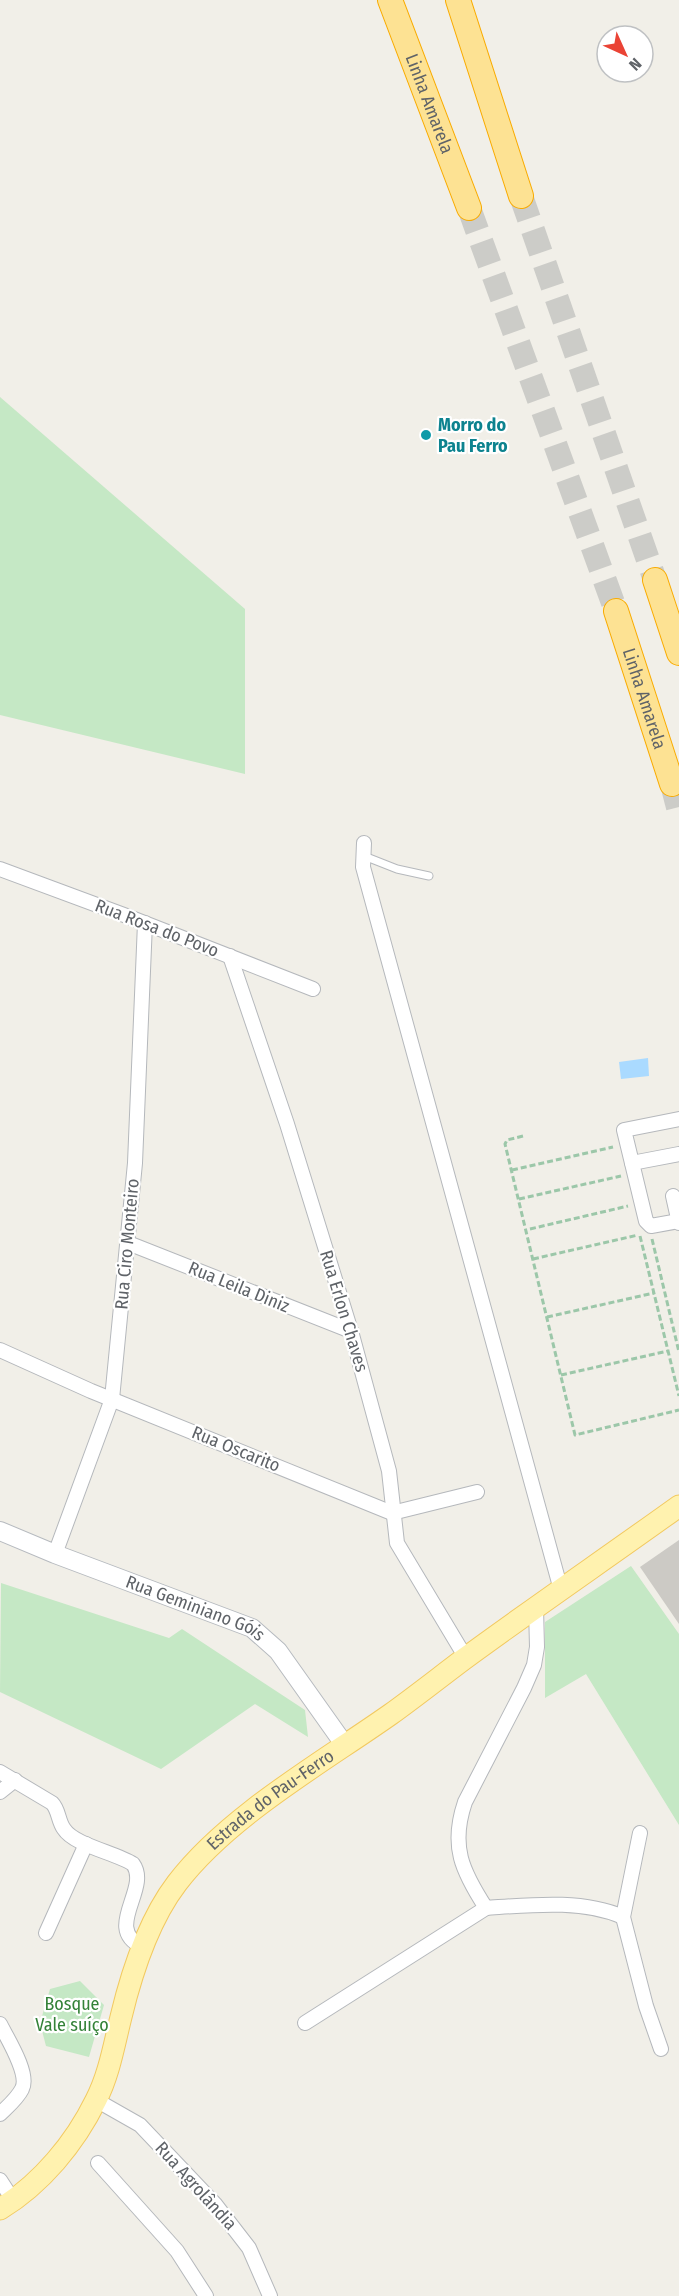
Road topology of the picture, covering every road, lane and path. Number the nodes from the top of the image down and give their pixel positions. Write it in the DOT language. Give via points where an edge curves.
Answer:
graph roads {
  1 [pos="390,0"];
  2 [pos="458,0"];
  3 [pos="521,196"];
  4 [pos="468,208"];
  5 [pos="655,580"];
  6 [pos="616,612"];
  7 [pos="679,653"];
  8 [pos="672,784"];
  9 [pos="364,850"];
  10 [pos="0,869"];
  11 [pos="429,876"];
  12 [pos="145,923"];
  13 [pos="230,956"];
  14 [pos="313,989"];
  15 [pos="679,1119"];
  16 [pos="523,1136"];
  17 [pos="618,1146"];
  18 [pos="679,1154"];
  19 [pos="633,1168"];
  20 [pos="512,1170"];
  21 [pos="673,1196"];
  22 [pos="518,1199"];
  23 [pos="641,1203"];
  24 [pos="679,1222"];
  25 [pos="530,1229"];
  26 [pos="652,1237"];
  27 [pos="128,1243"];
  28 [pos="533,1259"];
  29 [pos="654,1293"];
  30 [pos="547,1317"];
  31 [pos="351,1331"];
  32 [pos="0,1350"];
  33 [pos="668,1351"];
  34 [pos="679,1352"];
  35 [pos="561,1375"];
  36 [pos="679,1396"];
  37 [pos="111,1399"];
  38 [pos="679,1410"];
  39 [pos="477,1492"];
  40 [pos="679,1506"];
  41 [pos="392,1513"];
  42 [pos="1,1533"];
  43 [pos="55,1554"];
  44 [pos="561,1590"];
  45 [pos="536,1608"];
  46 [pos="466,1658"];
  47 [pos="344,1744"];
  48 [pos="0,1772"];
  49 [pos="15,1780"];
  50 [pos="0,1792"];
  51 [pos="640,1833"];
  52 [pos="86,1844"];
  53 [pos="486,1908"];
  54 [pos="623,1917"];
  55 [pos="46,1933"];
  56 [pos="143,1947"];
  57 [pos="305,2023"];
  58 [pos="0,2024"];
  59 [pos="661,2049"];
  60 [pos="96,2100"];
  61 [pos="0,2114"];
  62 [pos="98,2163"];
  63 [pos="0,2180"];
  64 [pos="7,2204"];
  65 [pos="206,2296"];
  66 [pos="270,2296"];
  1 -- 4 [label="highway, Linha Amarela"];
  2 -- 3 [label="highway"];
  5 -- 7 [label="highway"];
  6 -- 8 [label="highway, Linha Amarela"];
  9 -- 11 [label="lane" via="397,869"];
  9 -- 44 [label="street" via="363,867"];
  10 -- 12 [label="street, Rua Rosa do Povo"];
  12 -- 13 [label="street, Rua Rosa do Povo"];
  12 -- 27 [label="street, Rua Ciro Monteiro"];
  13 -- 14 [label="street, Rua Rosa do Povo"];
  13 -- 31 [label="street, Rua Erlon Chaves"];
  15 -- 19 [label="street" via="624,1130"];
  16 -- 20 [label="path" via="505,1141"];
  17 -- 20 [label="path"];
  18 -- 19 [label="street"];
  19 -- 22 [label="path"];
  19 -- 23 [label="street"];
  20 -- 22 [label="path"];
  21 -- 24 [label="street"];
  22 -- 28 [label="path"];
  23 -- 24 [label="street" via="648,1225"];
  23 -- 25 [label="path"];
  26 -- 34 [label="path"];
  27 -- 31 [label="street, Rua Leila Diniz"];
  27 -- 37 [label="street, Rua Ciro Monteiro"];
  28 -- 29 [label="path" via="639,1234"];
  28 -- 30 [label="path"];
  29 -- 30 [label="path"];
  29 -- 33 [label="path"];
  30 -- 35 [label="path"];
  31 -- 41 [label="street, Rua Erlon Chaves" via="389,1471"];
  32 -- 37 [label="street, Rua Oscarito"];
  33 -- 35 [label="path"];
  33 -- 36 [label="path"];
  35 -- 38 [label="path" via="575,1434"];
  37 -- 41 [label="street, Rua Oscarito"];
  37 -- 43 [label="street, Rua Ciro Monteiro"];
  39 -- 41 [label="street"];
  40 -- 44 [label="main road, Estrada do Pau-Ferro"];
  41 -- 46 [label="street, Rua Erlon Chaves" via="400,1550"];
  42 -- 43 [label="street, Rua Geminiano Góis"];
  43 -- 47 [label="street, Rua Geminiano Góis" via="252,1628 278,1651"];
  44 -- 45 [label="main road, Estrada do Pau-Ferro"];
  45 -- 46 [label="main road, Estrada do Pau-Ferro"];
  45 -- 53 [label="street" via="534,1665 458,1821 461,1861"];
  46 -- 47 [label="main road, Estrada do Pau-Ferro"];
  47 -- 56 [label="main road, Estrada do Pau-Ferro" via="205,1852 177,1883"];
  48 -- 49 [label="street"];
  49 -- 50 [label="street"];
  49 -- 52 [label="street" via="52,1803 64,1831"];
  51 -- 54 [label="street"];
  52 -- 55 [label="street"];
  52 -- 56 [label="street" via="128,1860 136,1868 125,1929 130,1940"];
  53 -- 54 [label="street" via="575,1906 608,1910"];
  53 -- 57 [label="street"];
  54 -- 59 [label="street"];
  56 -- 60 [label="main road, Estrada do Pau-Ferro"];
  58 -- 61 [label="street" via="24,2080 23,2088"];
  60 -- 64 [label="main road, Estrada do Pau-Ferro" via="62,2154"];
  60 -- 66 [label="street, Rua Agrolândia" via="140,2125 215,2204 249,2248"];
  62 -- 65 [label="street" via="177,2252"];
  63 -- 64 [label="street"];
}
